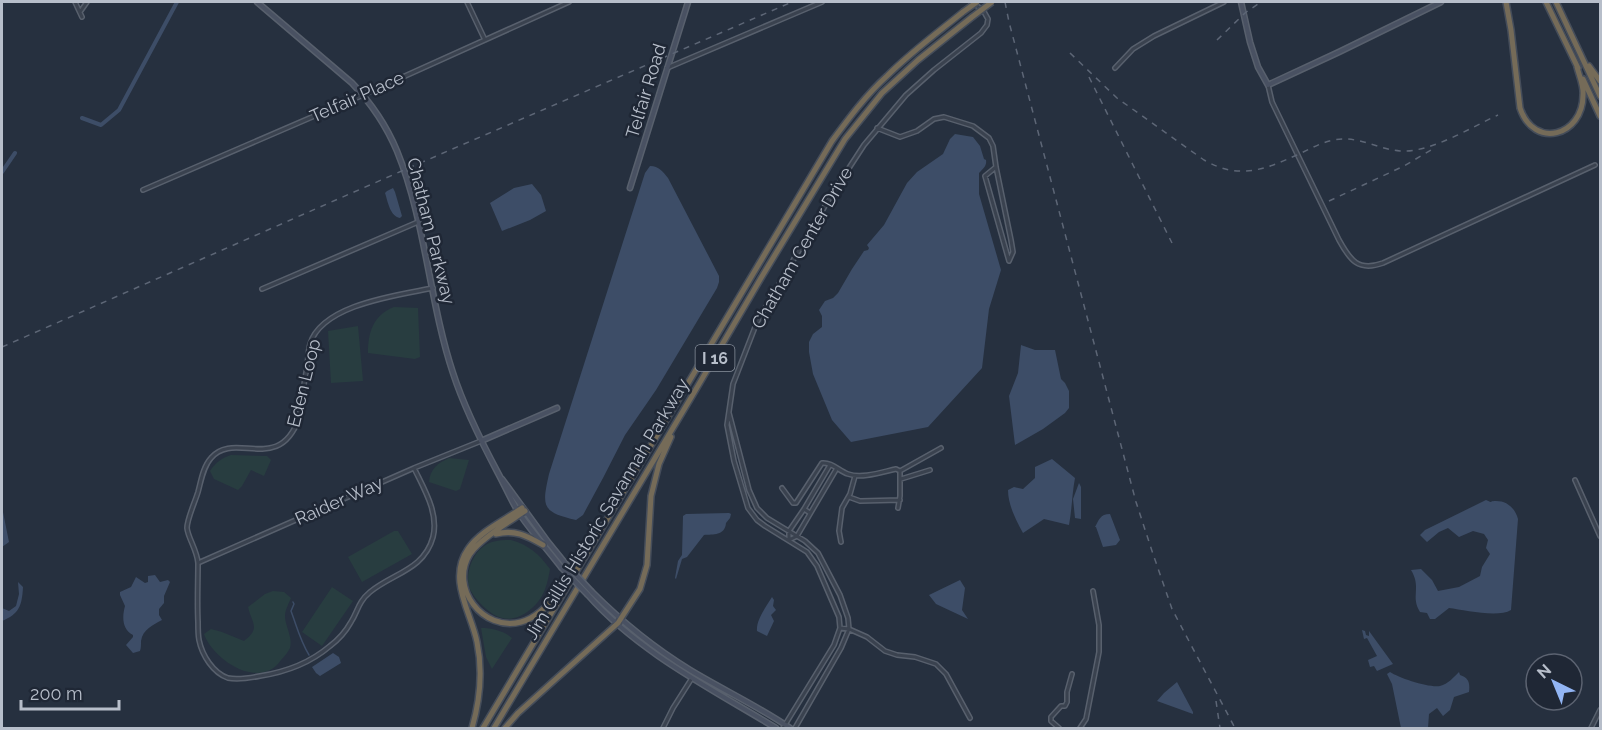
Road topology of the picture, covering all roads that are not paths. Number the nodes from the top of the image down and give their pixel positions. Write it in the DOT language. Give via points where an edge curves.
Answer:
graph roads {
  1 [pos="75,2"];
  2 [pos="87,2"];
  3 [pos="257,2"];
  4 [pos="467,2"];
  5 [pos="569,2"];
  6 [pos="688,2"];
  7 [pos="822,2"];
  8 [pos="971,2"];
  9 [pos="977,2"];
  10 [pos="992,2"];
  11 [pos="1224,2"];
  12 [pos="1240,2"];
  13 [pos="1441,2"];
  14 [pos="1506,2"];
  15 [pos="1546,2"];
  16 [pos="1556,2"];
  17 [pos="80,12"];
  18 [pos="82,17"];
  19 [pos="484,40"];
  20 [pos="1583,58"];
  21 [pos="1577,67"];
  22 [pos="668,68"];
  23 [pos="1115,68"];
  24 [pos="1600,81"];
  25 [pos="1268,85"];
  26 [pos="363,95"];
  27 [pos="1600,96"];
  28 [pos="1600,116"];
  29 [pos="877,128"];
  30 [pos="1595,165"];
  31 [pos="996,167"];
  32 [pos="630,188"];
  33 [pos="143,190"];
  34 [pos="418,222"];
  35 [pos="433,288"];
  36 [pos="262,290"];
  37 [pos="557,408"];
  38 [pos="728,408"];
  39 [pos="684,411"];
  40 [pos="481,441"];
  41 [pos="941,448"];
  42 [pos="830,465"];
  43 [pos="414,468"];
  44 [pos="837,468"];
  45 [pos="930,470"];
  46 [pos="900,471"];
  47 [pos="855,476"];
  48 [pos="901,479"];
  49 [pos="1575,480"];
  50 [pos="782,488"];
  51 [pos="849,497"];
  52 [pos="900,500"];
  53 [pos="898,508"];
  54 [pos="804,509"];
  55 [pos="521,511"];
  56 [pos="810,513"];
  57 [pos="789,531"];
  58 [pos="797,536"];
  59 [pos="1600,536"];
  60 [pos="484,540"];
  61 [pos="789,540"];
  62 [pos="841,542"];
  63 [pos="543,545"];
  64 [pos="198,563"];
  65 [pos="563,565"];
  66 [pos="569,582"];
  67 [pos="1093,591"];
  68 [pos="620,621"];
  69 [pos="840,628"];
  70 [pos="849,629"];
  71 [pos="695,672"];
  72 [pos="1072,674"];
  73 [pos="692,678"];
  74 [pos="1600,710"];
  75 [pos="970,718"];
  76 [pos="786,728"];
  77 [pos="472,729"];
  78 [pos="483,729"];
  79 [pos="494,729"];
  80 [pos="505,729"];
  81 [pos="663,729"];
  82 [pos="776,729"];
  83 [pos="795,729"];
  84 [pos="1059,729"];
  85 [pos="1080,729"];
  86 [pos="1591,729"];
  1 -- 17 [label="street"];
  2 -- 17 [label="street"];
  3 -- 26 [label="main road, Chatham Parkway"];
  4 -- 19 [label="street"];
  5 -- 19 [label="street, Telfair Place"];
  6 -- 22 [label="main road, Telfair Road"];
  7 -- 22 [label="street"];
  8 -- 29 [label="street, Chatham Center Drive" via="988,18 984,30 920,82"];
  9 -- 66 [label="highway, Jim Gillis Historic Savannah Parkway / I 16, bridge" via="886,76 832,141"];
  10 -- 39 [label="highway, Jim Gillis Historic Savannah Parkway / I 16, bridge" via="882,93 845,140"];
  11 -- 23 [label="street" via="1154,36 1133,49"];
  12 -- 25 [label="main road" via="1258,67"];
  13 -- 25 [label="main road"];
  14 -- 21 [label="highway" via="1520,108 1534,128 1556,134 1575,122 1584,93"];
  15 -- 21 [label="highway"];
  16 -- 20 [label="highway"];
  17 -- 18 [label="street"];
  19 -- 26 [label="street, Telfair Place"];
  20 -- 24 [label="highway"];
  20 -- 27 [label="highway"];
  21 -- 28 [label="highway"];
  22 -- 32 [label="main road, Telfair Road"];
  25 -- 30 [label="street" via="1272,102 1339,240 1361,266 1383,263"];
  26 -- 33 [label="street, Telfair Place"];
  26 -- 34 [label="main road, Chatham Parkway" via="397,149"];
  29 -- 31 [label="street" via="900,137 917,132 934,119 953,119 973,126 989,138"];
  29 -- 38 [label="street, Chatham Center Drive" via="832,194 757,322"];
  31 -- 31 [label="street" via="1013,252 1009,261 985,176"];
  34 -- 35 [label="main road, Chatham Parkway"];
  34 -- 36 [label="street"];
  35 -- 40 [label="main road, Chatham Parkway" via="453,373"];
  35 -- 64 [label="street, Eden Loop" via="356,307 334,316 317,330 310,343 299,418 290,436 268,450 226,449 211,458 205,468 187,527"];
  37 -- 40 [label="main road"];
  38 -- 57 [label="street, Chatham Center Drive" via="753,501 761,513"];
  38 -- 61 [label="street, Chatham Center Drive" via="729,440 747,508 757,520"];
  39 -- 68 [label="highway" via="654,480 645,575"];
  39 -- 79 [label="highway, Jim Gillis Historic Savannah Parkway / I 16"];
  40 -- 43 [label="street, Raider Way"];
  40 -- 55 [label="main road, Chatham Parkway"];
  41 -- 46 [label="street"];
  42 -- 44 [label="street"];
  42 -- 50 [label="street" via="822,463 796,503"];
  42 -- 54 [label="street"];
  43 -- 64 [label="street, Raider Way"];
  43 -- 64 [label="street, Eden Loop" via="430,500 435,524 426,554 369,592 331,646 296,667 245,678 230,678 212,667 199,640"];
  44 -- 47 [label="street"];
  44 -- 56 [label="street"];
  45 -- 48 [label="street"];
  46 -- 47 [label="street"];
  46 -- 48 [label="street"];
  47 -- 51 [label="street"];
  48 -- 52 [label="street"];
  49 -- 59 [label="street"];
  51 -- 52 [label="street" via="860,501"];
  51 -- 62 [label="street" via="840,519"];
  52 -- 53 [label="street"];
  54 -- 56 [label="street"];
  54 -- 57 [label="street"];
  55 -- 60 [label="highway"];
  55 -- 63 [label="main road, Chatham Parkway"];
  55 -- 65 [label="main road, Chatham Parkway"];
  55 -- 77 [label="highway" via="477,539 461,564 459,582 480,663"];
  56 -- 58 [label="street"];
  57 -- 58 [label="street, Chatham Center Drive"];
  57 -- 61 [label="street"];
  58 -- 61 [label="street"];
  58 -- 70 [label="street, Chatham Center Drive" via="818,553 845,607"];
  60 -- 63 [label="highway" via="495,534 515,532"];
  60 -- 66 [label="highway" via="470,554 464,583 476,608 496,622 533,618"];
  61 -- 69 [label="street, Chatham Center Drive" via="812,558 837,609"];
  63 -- 65 [label="main road, Chatham Parkway"];
  65 -- 68 [label="main road, Chatham Parkway, bridge"];
  66 -- 78 [label="highway, Jim Gillis Historic Savannah Parkway / I 16"];
  67 -- 85 [label="street" via="1099,652 1086,719"];
  68 -- 71 [label="main road, Chatham Parkway"];
  68 -- 73 [label="main road, Chatham Parkway"];
  68 -- 80 [label="highway"];
  69 -- 70 [label="street"];
  69 -- 76 [label="street"];
  70 -- 75 [label="street" via="885,651 936,664 946,674"];
  70 -- 83 [label="street"];
  71 -- 73 [label="street"];
  71 -- 76 [label="main road, Chatham Parkway"];
  72 -- 84 [label="street" via="1065,706 1060,706 1051,717"];
  73 -- 81 [label="street"];
  73 -- 82 [label="main road, Chatham Parkway"];
  74 -- 86 [label="street"];
}
